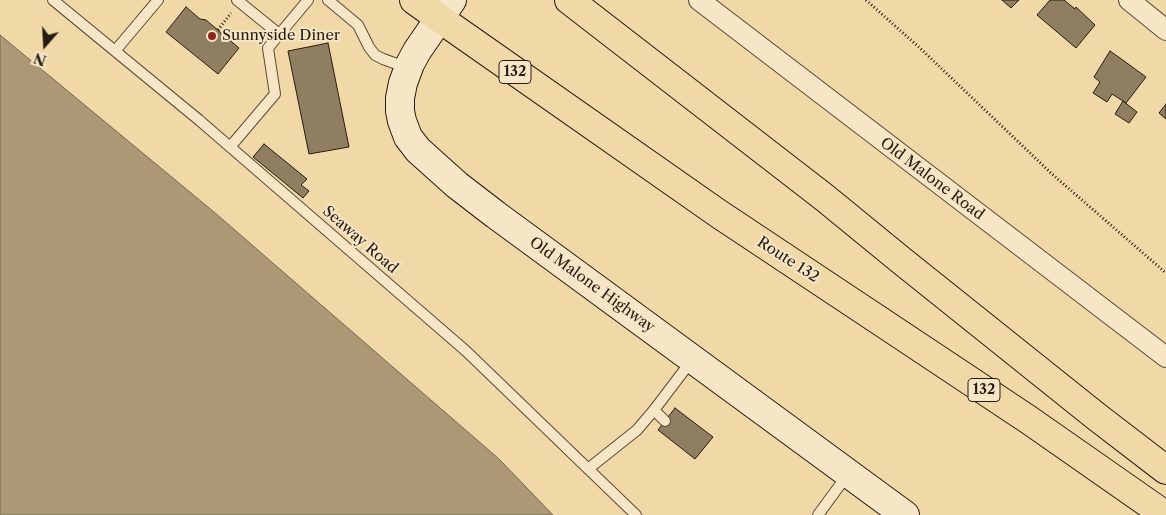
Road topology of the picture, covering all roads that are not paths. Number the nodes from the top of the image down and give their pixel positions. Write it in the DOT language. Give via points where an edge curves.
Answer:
graph roads {
  1 [pos="53,0"];
  2 [pos="158,0"];
  3 [pos="294,0"];
  4 [pos="328,0"];
  5 [pos="414,0"];
  6 [pos="569,0"];
  7 [pos="698,0"];
  8 [pos="1128,0"];
  9 [pos="238,1"];
  10 [pos="305,3"];
  11 [pos="445,9"];
  12 [pos="1166,30"];
  13 [pos="279,34"];
  14 [pos="115,50"];
  15 [pos="409,68"];
  16 [pos="230,147"];
  17 [pos="1166,357"];
  18 [pos="693,359"];
  19 [pos="654,410"];
  20 [pos="665,420"];
  21 [pos="1155,458"];
  22 [pos="588,469"];
  23 [pos="1166,470"];
  24 [pos="849,473"];
  25 [pos="636,515"];
  26 [pos="818,515"];
  27 [pos="905,515"];
  28 [pos="1165,515"];
  1 -- 14 [label="lane, Seaway Road"];
  2 -- 14 [label="lane"];
  3 -- 10 [label="lane"];
  4 -- 15 [label="lane" via="358,25 375,55"];
  5 -- 11 [label="highway, Route 132 / 132"];
  6 -- 21 [label="highway"];
  7 -- 17 [label="street, Old Malone Road"];
  8 -- 12 [label="street"];
  9 -- 13 [label="lane"];
  10 -- 13 [label="lane"];
  11 -- 15 [label="street, Old Malone Highway"];
  11 -- 28 [label="highway, Route 132 / 132" via="719,214 1029,420"];
  13 -- 16 [label="lane" via="268,48 275,94"];
  14 -- 16 [label="lane, Seaway Road"];
  15 -- 18 [label="street, Old Malone Highway" via="403,83 400,111 408,137 418,150 488,210"];
  16 -- 22 [label="lane, Seaway Road" via="466,351"];
  18 -- 19 [label="lane"];
  18 -- 24 [label="street, Old Malone Highway"];
  19 -- 20 [label="lane"];
  19 -- 22 [label="lane" via="637,430"];
  21 -- 23 [label="highway"];
  22 -- 25 [label="lane, Seaway Road"];
  24 -- 26 [label="lane"];
  24 -- 27 [label="street, Old Malone Highway"];
}
